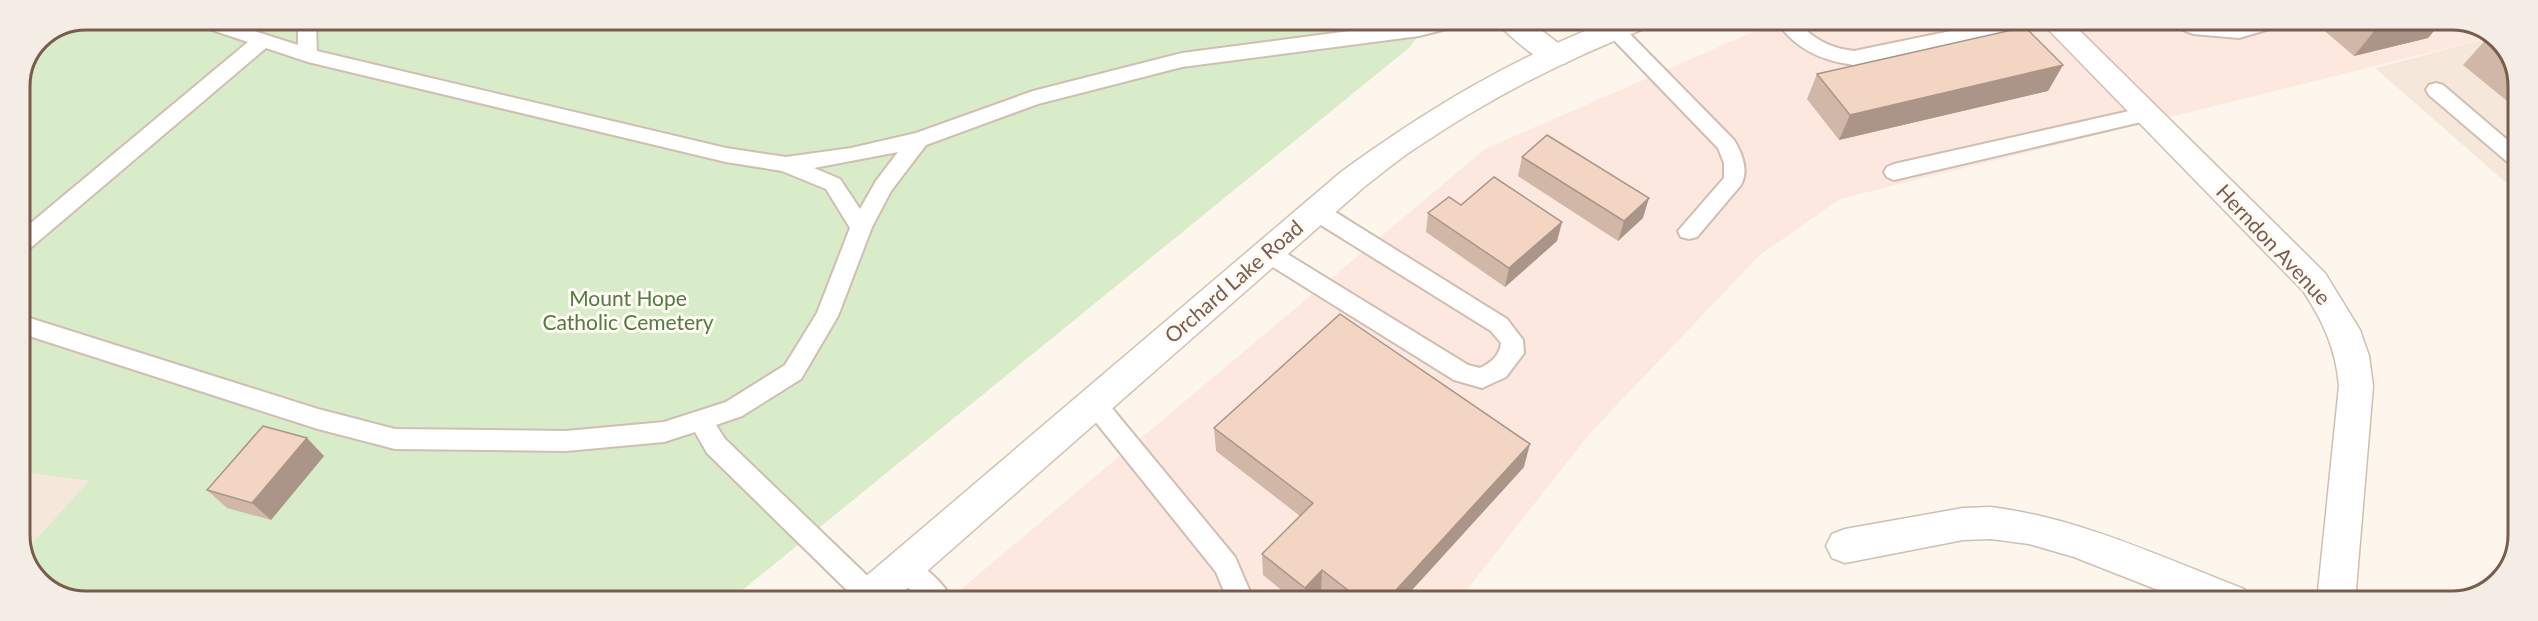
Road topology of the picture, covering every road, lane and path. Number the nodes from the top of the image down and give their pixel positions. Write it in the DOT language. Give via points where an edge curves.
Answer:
graph roads {
  1 [pos="233,30"];
  2 [pos="307,30"];
  3 [pos="1419,30"];
  4 [pos="1522,30"];
  5 [pos="1615,30"];
  6 [pos="1795,30"];
  7 [pos="1950,30"];
  8 [pos="1984,30"];
  9 [pos="2063,30"];
  10 [pos="2216,30"];
  11 [pos="2246,30"];
  12 [pos="1956,36"];
  13 [pos="263,40"];
  14 [pos="308,55"];
  15 [pos="1556,56"];
  16 [pos="2436,90"];
  17 [pos="2147,114"];
  18 [pos="919,140"];
  19 [pos="2508,151"];
  20 [pos="786,164"];
  21 [pos="1894,172"];
  22 [pos="1316,211"];
  23 [pos="861,226"];
  24 [pos="1689,231"];
  25 [pos="30,236"];
  26 [pos="1268,253"];
  27 [pos="30,327"];
  28 [pos="1094,403"];
  29 [pos="701,420"];
  30 [pos="1845,546"];
  31 [pos="904,567"];
  32 [pos="861,591"];
  33 [pos="876,591"];
  34 [pos="929,591"];
  35 [pos="1237,591"];
  36 [pos="2204,591"];
  37 [pos="2337,591"];
  1 -- 13 [label="lane"];
  2 -- 14 [label="lane"];
  3 -- 18 [label="lane" via="1182,60 1032,98"];
  4 -- 15 [label="street"];
  5 -- 15 [label="street, Orchard Lake Road"];
  5 -- 24 [label="lane" via="1727,145 1734,163 1734,180"];
  6 -- 12 [label="lane" via="1812,48 1830,56 1854,58"];
  7 -- 12 [label="lane"];
  8 -- 12 [label="lane"];
  9 -- 17 [label="street, Herndon Avenue"];
  10 -- 11 [label="lane"];
  13 -- 14 [label="lane"];
  13 -- 25 [label="lane"];
  14 -- 20 [label="lane" via="726,155"];
  15 -- 22 [label="street, Orchard Lake Road" via="1489,88 1417,132"];
  16 -- 19 [label="lane"];
  17 -- 21 [label="lane"];
  17 -- 37 [label="street, Herndon Avenue" via="2313,282 2336,313 2350,342 2356,386"];
  18 -- 20 [label="lane"];
  18 -- 23 [label="lane" via="883,186"];
  20 -- 23 [label="lane" via="833,184"];
  22 -- 26 [label="street, Orchard Lake Road"];
  22 -- 26 [label="lane" via="1499,325 1512,339 1512,353 1498,370 1482,378 1462,373"];
  23 -- 29 [label="lane" via="827,316 793,372 734,410"];
  26 -- 28 [label="street, Orchard Lake Road"];
  27 -- 29 [label="lane" via="318,419 395,439 566,441 664,432"];
  28 -- 31 [label="street, Orchard Lake Road"];
  28 -- 35 [label="lane" via="1227,565"];
  29 -- 32 [label="lane" via="716,446"];
  30 -- 36 [label="street" via="1963,524 1991,523 2077,541"];
  31 -- 33 [label="street, Orchard Lake Road"];
  31 -- 34 [label="lane"];
}
